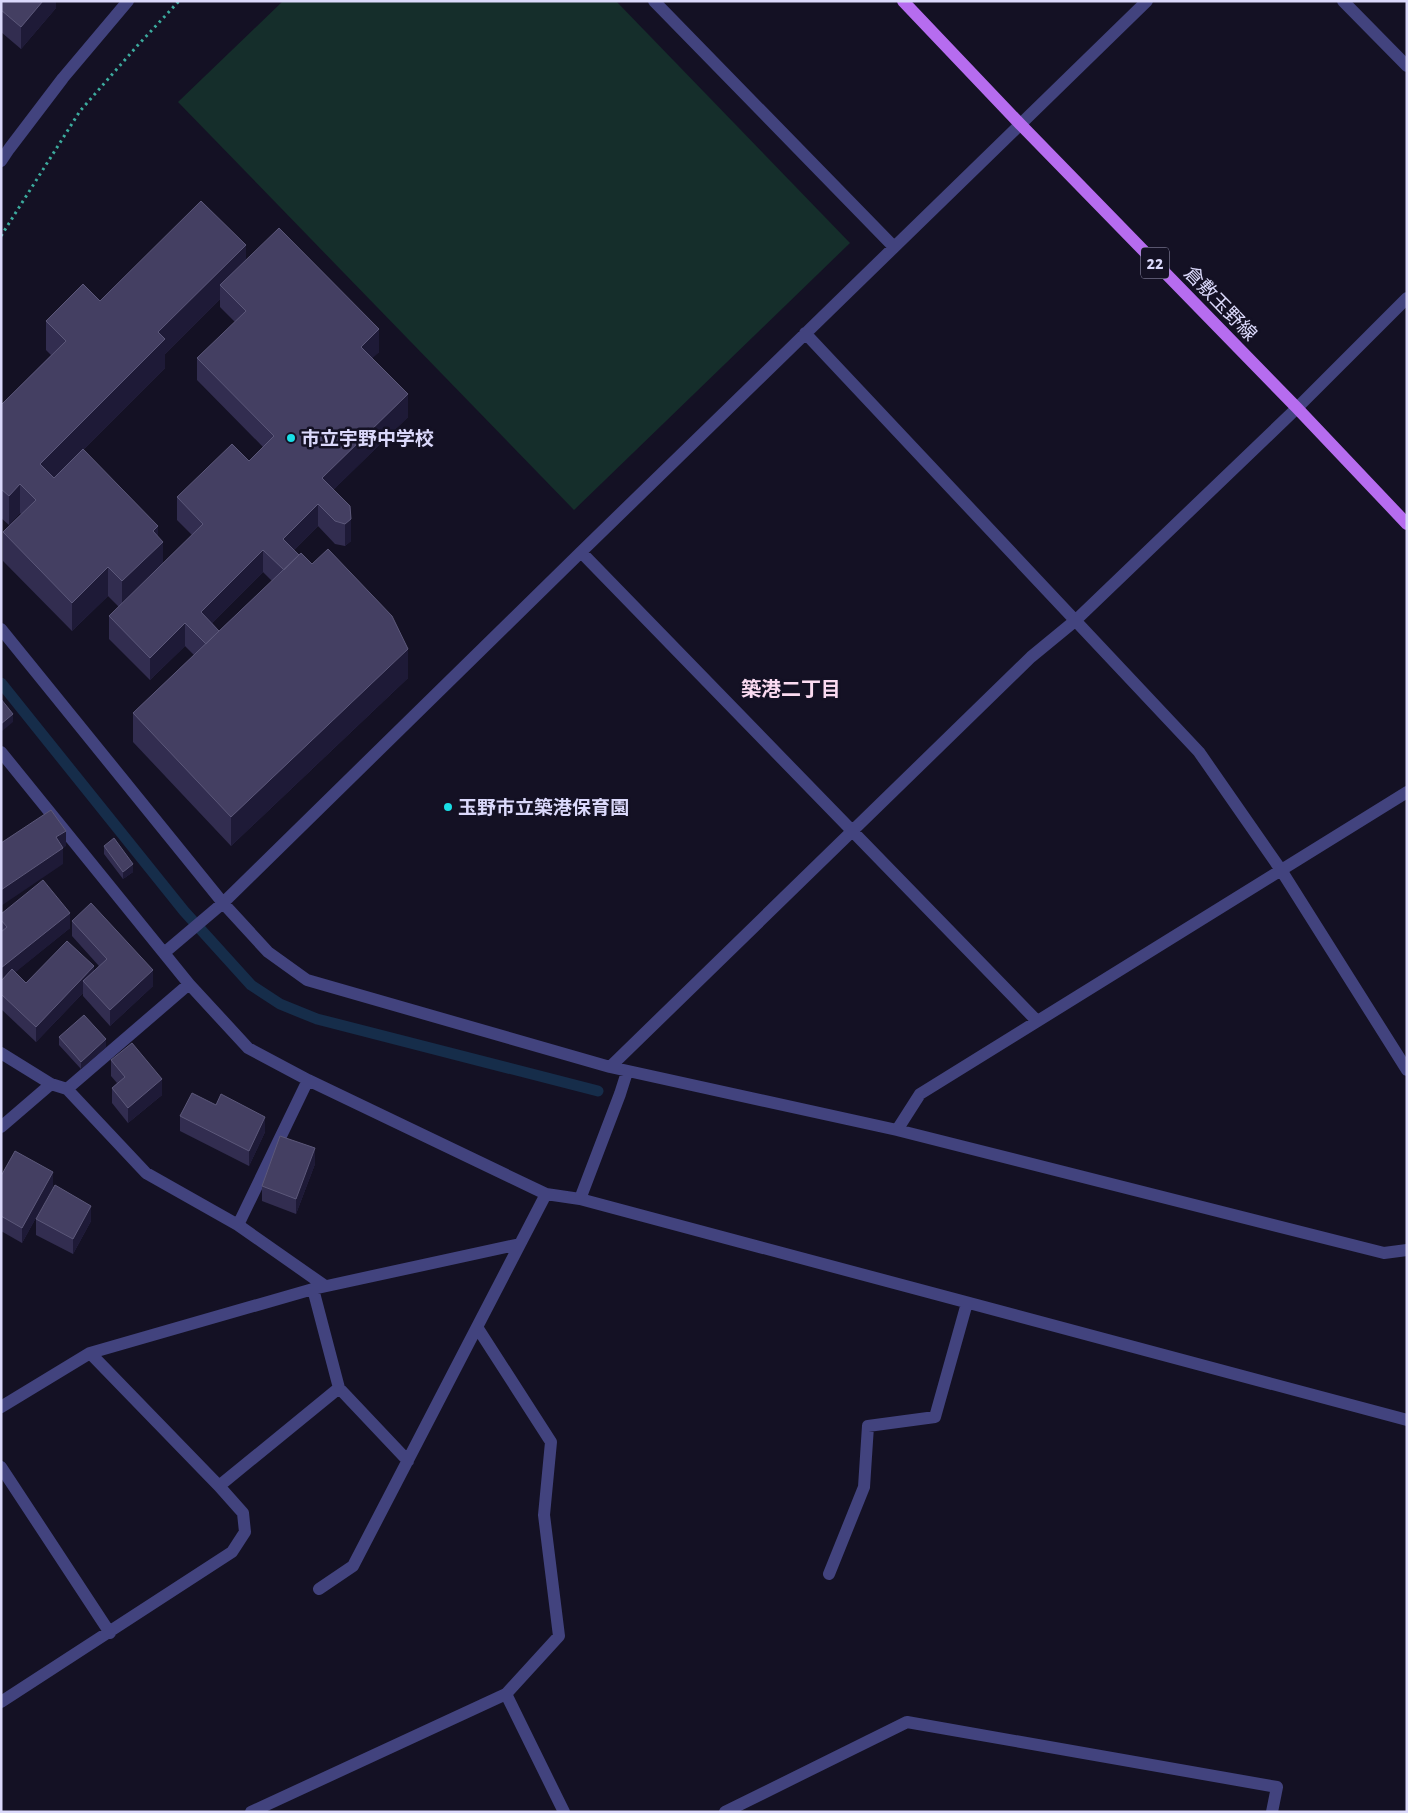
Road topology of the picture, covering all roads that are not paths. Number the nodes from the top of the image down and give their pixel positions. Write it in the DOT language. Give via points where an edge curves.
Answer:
graph roads {
  1 [pos="128,1"];
  2 [pos="654,1"];
  3 [pos="903,1"];
  4 [pos="1147,1"];
  5 [pos="1344,1"];
  6 [pos="1407,66"];
  7 [pos="1020,124"];
  8 [pos="5,145"];
  9 [pos="1,161"];
  10 [pos="894,247"];
  11 [pos="1407,298"];
  12 [pos="806,334"];
  13 [pos="1297,408"];
  14 [pos="1407,524"];
  15 [pos="581,552"];
  16 [pos="1076,620"];
  17 [pos="1,629"];
  18 [pos="1,752"];
  19 [pos="1407,792"];
  20 [pos="852,831"];
  21 [pos="1281,870"];
  22 [pos="223,904"];
  23 [pos="164,953"];
  24 [pos="189,984"];
  25 [pos="1037,1021"];
  26 [pos="1,1053"];
  27 [pos="610,1067"];
  28 [pos="1407,1070"];
  29 [pos="627,1072"];
  30 [pos="308,1080"];
  31 [pos="51,1084"];
  32 [pos="67,1089"];
  33 [pos="1,1127"];
  34 [pos="897,1130"];
  35 [pos="546,1194"];
  36 [pos="580,1199"];
  37 [pos="238,1225"];
  38 [pos="520,1244"];
  39 [pos="1407,1250"];
  40 [pos="319,1288"];
  41 [pos="967,1303"];
  42 [pos="477,1327"];
  43 [pos="90,1353"];
  44 [pos="340,1388"];
  45 [pos="1,1406"];
  46 [pos="1407,1420"];
  47 [pos="408,1461"];
  48 [pos="1,1467"];
  49 [pos="219,1486"];
  50 [pos="829,1574"];
  51 [pos="319,1589"];
  52 [pos="110,1633"];
  53 [pos="506,1694"];
  54 [pos="1,1702"];
  55 [pos="749,1807"];
  56 [pos="250,1812"];
  57 [pos="564,1812"];
  58 [pos="725,1812"];
  59 [pos="1272,1812"];
  1 -- 8 [label="street"];
  2 -- 10 [label="street"];
  3 -- 7 [label="main road, 倉敷玉野線 / 22"];
  4 -- 7 [label="street"];
  5 -- 6 [label="street"];
  7 -- 10 [label="street"];
  7 -- 13 [label="main road, 倉敷玉野線 / 22"];
  8 -- 9 [label="street"];
  10 -- 12 [label="street"];
  11 -- 13 [label="street"];
  12 -- 15 [label="street"];
  12 -- 16 [label="street"];
  13 -- 14 [label="main road, 倉敷玉野線 / 22"];
  13 -- 16 [label="street"];
  15 -- 20 [label="street"];
  15 -- 22 [label="street"];
  16 -- 20 [label="street" via="1031,657"];
  16 -- 21 [label="street" via="1199,752"];
  17 -- 22 [label="street"];
  18 -- 23 [label="street"];
  19 -- 21 [label="street"];
  20 -- 25 [label="street"];
  20 -- 27 [label="street"];
  21 -- 25 [label="street"];
  21 -- 28 [label="street"];
  22 -- 23 [label="street"];
  22 -- 27 [label="street" via="268,952 308,980"];
  23 -- 24 [label="street"];
  24 -- 30 [label="street" via="248,1048"];
  24 -- 32 [label="street"];
  25 -- 34 [label="street" via="920,1094"];
  26 -- 31 [label="street"];
  27 -- 29 [label="street"];
  29 -- 34 [label="street"];
  29 -- 36 [label="street"];
  30 -- 35 [label="street"];
  30 -- 37 [label="street"];
  31 -- 32 [label="street"];
  31 -- 33 [label="street"];
  32 -- 37 [label="street" via="146,1173"];
  34 -- 39 [label="street" via="1384,1253"];
  35 -- 36 [label="street"];
  35 -- 38 [label="street"];
  36 -- 41 [label="street"];
  37 -- 40 [label="street"];
  38 -- 40 [label="street"];
  38 -- 42 [label="street"];
  40 -- 43 [label="street"];
  40 -- 44 [label="street"];
  41 -- 46 [label="street"];
  41 -- 50 [label="street" via="935,1417 868,1426 864,1487"];
  42 -- 47 [label="street"];
  42 -- 53 [label="street" via="551,1442 544,1515 559,1636"];
  43 -- 45 [label="street"];
  43 -- 49 [label="street"];
  44 -- 47 [label="street"];
  44 -- 49 [label="street"];
  47 -- 51 [label="street" via="353,1566"];
  48 -- 52 [label="street"];
  49 -- 52 [label="street" via="243,1513 245,1532 232,1552"];
  52 -- 54 [label="street"];
  53 -- 56 [label="street"];
  53 -- 57 [label="street"];
  55 -- 58 [label="street"];
  55 -- 59 [label="street" via="907,1722 1277,1787"];
}
